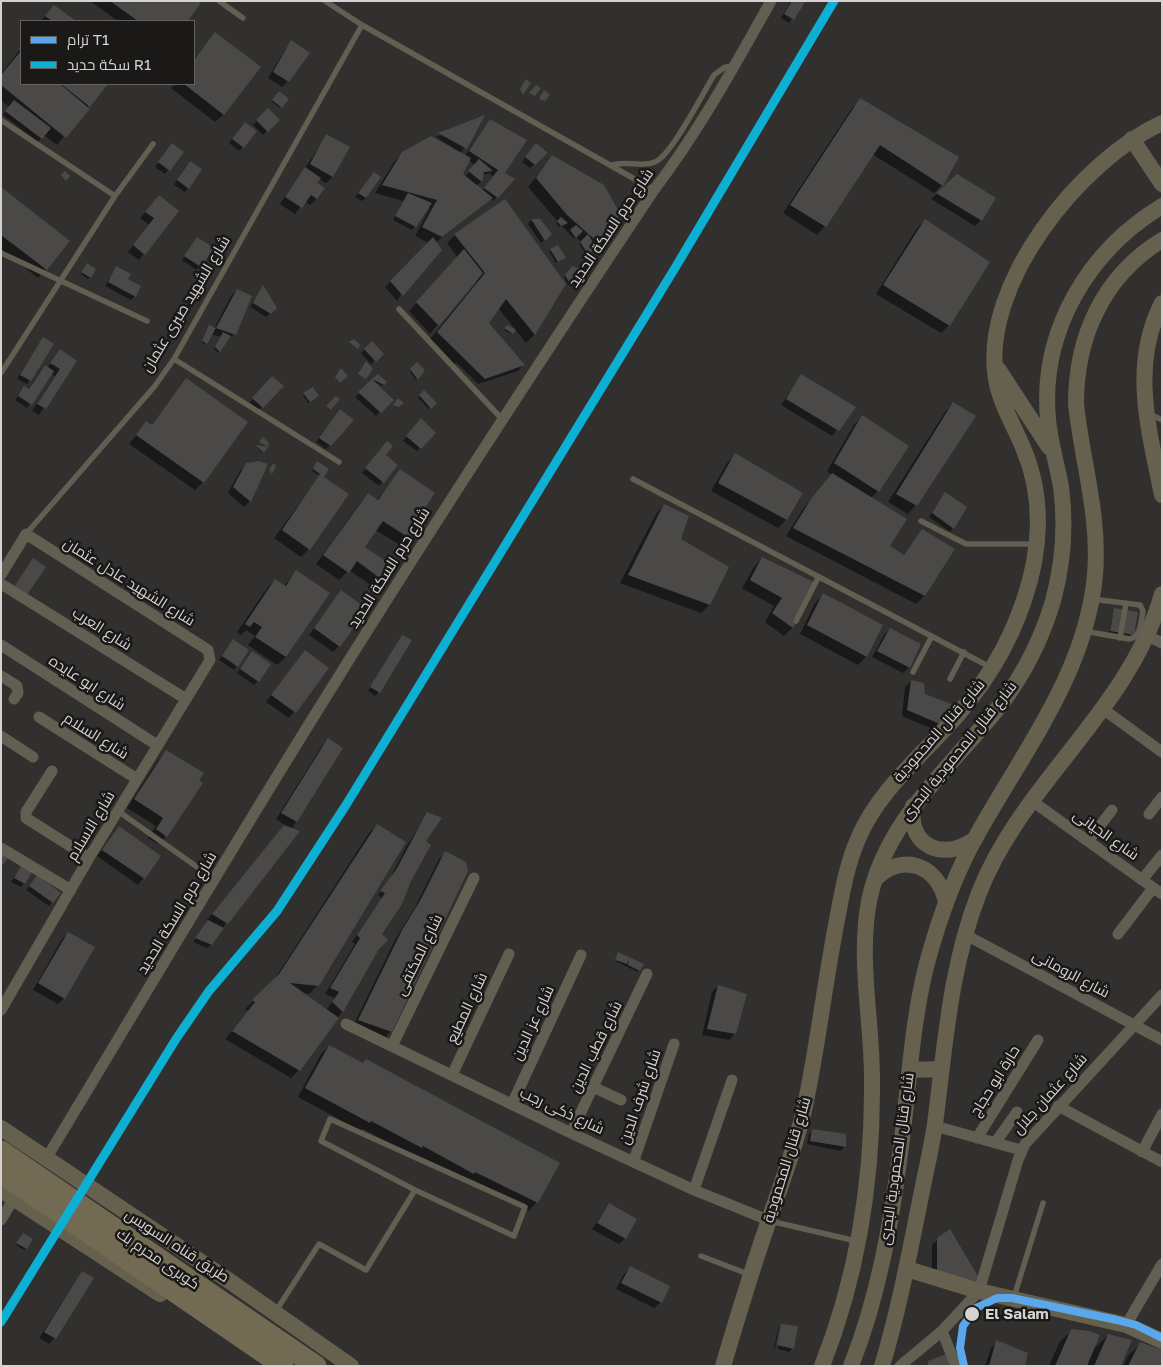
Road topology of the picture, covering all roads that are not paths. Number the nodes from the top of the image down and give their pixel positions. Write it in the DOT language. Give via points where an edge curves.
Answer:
graph roads {
  1 [pos="219,1"];
  2 [pos="325,1"];
  3 [pos="771,1"];
  4 [pos="243,18"];
  5 [pos="362,25"];
  6 [pos="734,66"];
  7 [pos="1,120"];
  8 [pos="1162,123"];
  9 [pos="1132,139"];
  10 [pos="153,144"];
  11 [pos="612,165"];
  12 [pos="1162,184"];
  13 [pos="654,190"];
  14 [pos="115,196"];
  15 [pos="1162,206"];
  16 [pos="1162,240"];
  17 [pos="1,253"];
  18 [pos="59,281"];
  19 [pos="1162,303"];
  20 [pos="399,309"];
  21 [pos="147,321"];
  22 [pos="174,359"];
  23 [pos="994,363"];
  24 [pos="1,373"];
  25 [pos="1146,412"];
  26 [pos="502,419"];
  27 [pos="1162,420"];
  28 [pos="1054,453"];
  29 [pos="339,462"];
  30 [pos="632,479"];
  31 [pos="1162,495"];
  32 [pos="920,521"];
  33 [pos="26,534"];
  34 [pos="1037,544"];
  35 [pos="1,575"];
  36 [pos="818,578"];
  37 [pos="1,584"];
  38 [pos="1162,594"];
  39 [pos="1092,599"];
  40 [pos="1126,603"];
  41 [pos="796,621"];
  42 [pos="1084,631"];
  43 [pos="932,636"];
  44 [pos="1120,638"];
  45 [pos="1147,640"];
  46 [pos="1,645"];
  47 [pos="964,652"];
  48 [pos="210,660"];
  49 [pos="992,668"];
  50 [pos="912,672"];
  51 [pos="1,676"];
  52 [pos="950,679"];
  53 [pos="14,699"];
  54 [pos="186,699"];
  55 [pos="1103,709"];
  56 [pos="39,717"];
  57 [pos="1,736"];
  58 [pos="157,745"];
  59 [pos="1162,752"];
  60 [pos="33,757"];
  61 [pos="52,771"];
  62 [pos="136,779"];
  63 [pos="1162,797"];
  64 [pos="1032,801"];
  65 [pos="913,806"];
  66 [pos="1112,810"];
  67 [pos="118,811"];
  68 [pos="1149,814"];
  69 [pos="975,839"];
  70 [pos="1088,841"];
  71 [pos="1,848"];
  72 [pos="1162,855"];
  73 [pos="89,858"];
  74 [pos="474,878"];
  75 [pos="214,879"];
  76 [pos="875,879"];
  77 [pos="1142,880"];
  78 [pos="71,890"];
  79 [pos="1158,891"];
  80 [pos="946,902"];
  81 [pos="1118,934"];
  82 [pos="966,935"];
  83 [pos="509,954"];
  84 [pos="581,955"];
  85 [pos="647,974"];
  86 [pos="1162,995"];
  87 [pos="1,1010"];
  88 [pos="346,1024"];
  89 [pos="1134,1024"];
  90 [pos="1038,1040"];
  91 [pos="1162,1040"];
  92 [pos="674,1044"];
  93 [pos="392,1046"];
  94 [pos="941,1068"];
  95 [pos="910,1070"];
  96 [pos="452,1075"];
  97 [pos="732,1080"];
  98 [pos="593,1087"];
  99 [pos="622,1100"];
  100 [pos="512,1104"];
  101 [pos="1058,1106"];
  102 [pos="1017,1112"];
  103 [pos="1162,1114"];
  104 [pos="934,1126"];
  105 [pos="1,1128"];
  106 [pos="571,1133"];
  107 [pos="977,1138"];
  108 [pos="995,1143"];
  109 [pos="1021,1150"];
  110 [pos="1,1151"];
  111 [pos="1142,1152"];
  112 [pos="46,1159"];
  113 [pos="634,1160"];
  114 [pos="1162,1162"];
  115 [pos="1,1173"];
  116 [pos="415,1190"];
  117 [pos="694,1190"];
  118 [pos="8,1194"];
  119 [pos="1043,1203"];
  120 [pos="1,1220"];
  121 [pos="768,1220"];
  122 [pos="858,1241"];
  123 [pos="701,1256"];
  124 [pos="1162,1264"];
  125 [pos="906,1269"];
  126 [pos="750,1274"];
  127 [pos="979,1291"];
  128 [pos="1014,1299"];
  129 [pos="275,1313"];
  130 [pos="1126,1325"];
  131 [pos="942,1331"];
  132 [pos="1162,1341"];
  133 [pos="266,1366"];
  134 [pos="283,1366"];
  135 [pos="316,1366"];
  136 [pos="351,1366"];
  137 [pos="723,1366"];
  138 [pos="822,1366"];
  139 [pos="851,1366"];
  140 [pos="882,1366"];
  141 [pos="900,1366"];
  142 [pos="956,1366"];
  1 -- 4 [label="lane"];
  2 -- 5 [label="lane"];
  3 -- 6 [label="street, شارع حرم السكة الحديد"];
  5 -- 11 [label="lane"];
  5 -- 22 [label="lane, شارع الشهيد صبرى عثمان"];
  6 -- 11 [label="lane" via="725,67 714,75 664,156 649,164 626,162"];
  6 -- 13 [label="street, شارع حرم السكة الحديد"];
  7 -- 14 [label="lane"];
  8 -- 9 [label="street, شارع قنال المحمودية"];
  9 -- 12 [label="street"];
  9 -- 23 [label="street, شارع قنال المحمودية" via="1079,185 1039,234 1007,298"];
  10 -- 14 [label="lane"];
  11 -- 13 [label="lane"];
  13 -- 26 [label="street, شارع حرم السكة الحديد"];
  14 -- 18 [label="lane"];
  15 -- 28 [label="street, شارع قنال المحمودية البحرى" via="1136,223 1103,254 1067,309 1056,339 1049,377 1048,415"];
  16 -- 39 [label="street, شارع قنال المحمودية البحرى" via="1132,263 1109,289 1090,322 1078,362 1076,404 1096,531"];
  17 -- 18 [label="lane"];
  18 -- 21 [label="lane"];
  18 -- 24 [label="lane"];
  19 -- 25 [label="street" via="1152,326 1144,360"];
  20 -- 26 [label="lane"];
  22 -- 29 [label="lane"];
  22 -- 33 [label="lane, شارع الشهيد صبرى عثمان" via="154,387"];
  23 -- 28 [label="street"];
  23 -- 34 [label="street, شارع قنال المحمودية" via="1002,400 1032,472 1039,517"];
  25 -- 27 [label="lane"];
  25 -- 31 [label="street"];
  26 -- 75 [label="street, شارع حرم السكة الحديد"];
  28 -- 65 [label="street, شارع قنال المحمودية البحرى" via="1062,497 1063,542 1058,578 1046,622 1027,663 1003,701"];
  30 -- 36 [label="lane"];
  32 -- 34 [label="lane" via="966,544"];
  33 -- 35 [label="street, شارع الشهيد صبرى عثمان"];
  33 -- 48 [label="street, شارع الشهيد عادل عثمان" via="208,650"];
  34 -- 49 [label="street, شارع قنال المحمودية" via="1021,610"];
  36 -- 41 [label="lane"];
  36 -- 43 [label="lane"];
  37 -- 54 [label="street, شارع العرب"];
  38 -- 45 [label="street"];
  39 -- 40 [label="lane"];
  39 -- 42 [label="street, شارع قنال المحمودية البحرى"];
  40 -- 44 [label="lane"];
  40 -- 45 [label="lane" via="1140,605 1143,609 1138,634"];
  42 -- 44 [label="lane"];
  42 -- 69 [label="street, شارع قنال المحمودية البحرى" via="1056,700"];
  43 -- 47 [label="lane"];
  43 -- 50 [label="lane"];
  44 -- 45 [label="lane"];
  45 -- 55 [label="street"];
  46 -- 58 [label="street, شارع ابو عايده"];
  47 -- 49 [label="lane"];
  47 -- 52 [label="lane"];
  48 -- 54 [label="street, شارع الاسلام"];
  49 -- 121 [label="street, شارع قنال المحمودية" via="962,710 887,792 866,821 855,845 835,930 804,1111"];
  51 -- 53 [label="street" via="17,686 18,693"];
  54 -- 58 [label="street, شارع الاسلام"];
  55 -- 59 [label="street"];
  55 -- 64 [label="street"];
  56 -- 62 [label="street, شارع السلام"];
  57 -- 60 [label="street"];
  58 -- 62 [label="street, شارع الاسلام"];
  61 -- 73 [label="street" via="26,812 26,818"];
  62 -- 67 [label="street, شارع الاسلام"];
  63 -- 68 [label="street"];
  64 -- 70 [label="street, شارع الحيانى"];
  64 -- 82 [label="street" via="996,855 978,894"];
  65 -- 69 [label="street" via="914,827 926,844 946,851 956,850"];
  65 -- 76 [label="street, شارع قنال المحمودية البحرى" via="897,829"];
  66 -- 70 [label="street"];
  67 -- 73 [label="street, شارع الاسلام"];
  67 -- 75 [label="lane"];
  69 -- 80 [label="street, شارع قنال المحمودية البحرى"];
  70 -- 77 [label="street, شارع الحيانى"];
  71 -- 78 [label="street"];
  72 -- 77 [label="street"];
  73 -- 78 [label="street, شارع الاسلام"];
  74 -- 93 [label="street, شارع المكتفى"];
  75 -- 112 [label="street, شارع حرم السكة الحديد"];
  76 -- 80 [label="street" via="882,872 899,865 918,866 940,884"];
  76 -- 122 [label="street, شارع قنال المحمودية البحرى" via="864,940 871,1046 871,1119"];
  77 -- 79 [label="street, شارع الحيانى"];
  78 -- 87 [label="street, شارع الاسلام"];
  79 -- 81 [label="street"];
  80 -- 95 [label="street, شارع قنال المحمودية البحرى" via="926,970"];
  82 -- 89 [label="street, شارع الرومانى"];
  82 -- 94 [label="street" via="955,976"];
  83 -- 96 [label="street, شارع المطيع"];
  84 -- 100 [label="street, شارع عز الدين"];
  85 -- 98 [label="street, شارع قطب الدين"];
  86 -- 89 [label="street, شارع عثمان جلال"];
  88 -- 93 [label="street, شارع ذكى رجب"];
  89 -- 91 [label="street, شارع الرومانى"];
  89 -- 101 [label="street, شارع عثمان جلال"];
  90 -- 107 [label="street, حارة ابو حجاج"];
  92 -- 113 [label="street, شارع شرف الدين"];
  93 -- 96 [label="street, شارع ذكى رجب"];
  94 -- 95 [label="street"];
  94 -- 104 [label="street"];
  95 -- 139 [label="street, شارع قنال المحمودية البحرى" via="883,1256"];
  96 -- 100 [label="street, شارع ذكى رجب"];
  97 -- 117 [label="street"];
  98 -- 99 [label="street"];
  98 -- 106 [label="street, شارع قطب الدين"];
  100 -- 106 [label="street, شارع ذكى رجب"];
  101 -- 109 [label="street, شارع عثمان جلال"];
  101 -- 111 [label="street"];
  102 -- 108 [label="street"];
  103 -- 111 [label="street"];
  104 -- 107 [label="street"];
  104 -- 125 [label="street"];
  105 -- 112 [label="street, طريق قناه السويس"];
  106 -- 113 [label="street, شارع ذكى رجب"];
  107 -- 108 [label="street"];
  108 -- 109 [label="street"];
  109 -- 127 [label="street, شارع عثمان جلال"];
  110 -- 135 [label="highway, كوبرى محرم بك"];
  111 -- 114 [label="street"];
  112 -- 129 [label="street, طريق قناه السويس"];
  113 -- 117 [label="street, شارع ذكى رجب"];
  115 -- 134 [label="highway, كوبرى محرم بك"];
  116 -- 116 [label="lane" via="514,1236 525,1208 330,1119 321,1141"];
  116 -- 129 [label="lane" via="366,1270 320,1244"];
  117 -- 121 [label="street, شارع ذكى رجب"];
  118 -- 120 [label="street"];
  118 -- 133 [label="street"];
  119 -- 128 [label="lane"];
  121 -- 122 [label="lane"];
  121 -- 126 [label="street, شارع قنال المحمودية"];
  122 -- 138 [label="street, شارع قنال المحمودية البحرى" via="837,1326"];
  123 -- 126 [label="lane"];
  124 -- 130 [label="street"];
  125 -- 127 [label="street"];
  125 -- 140 [label="street"];
  126 -- 137 [label="street, شارع قنال المحمودية"];
  127 -- 128 [label="street"];
  127 -- 131 [label="street"];
  128 -- 130 [label="street"];
  129 -- 136 [label="street, طريق قناه السويس"];
  130 -- 132 [label="street"];
  131 -- 141 [label="street"];
  131 -- 142 [label="street"];
}
